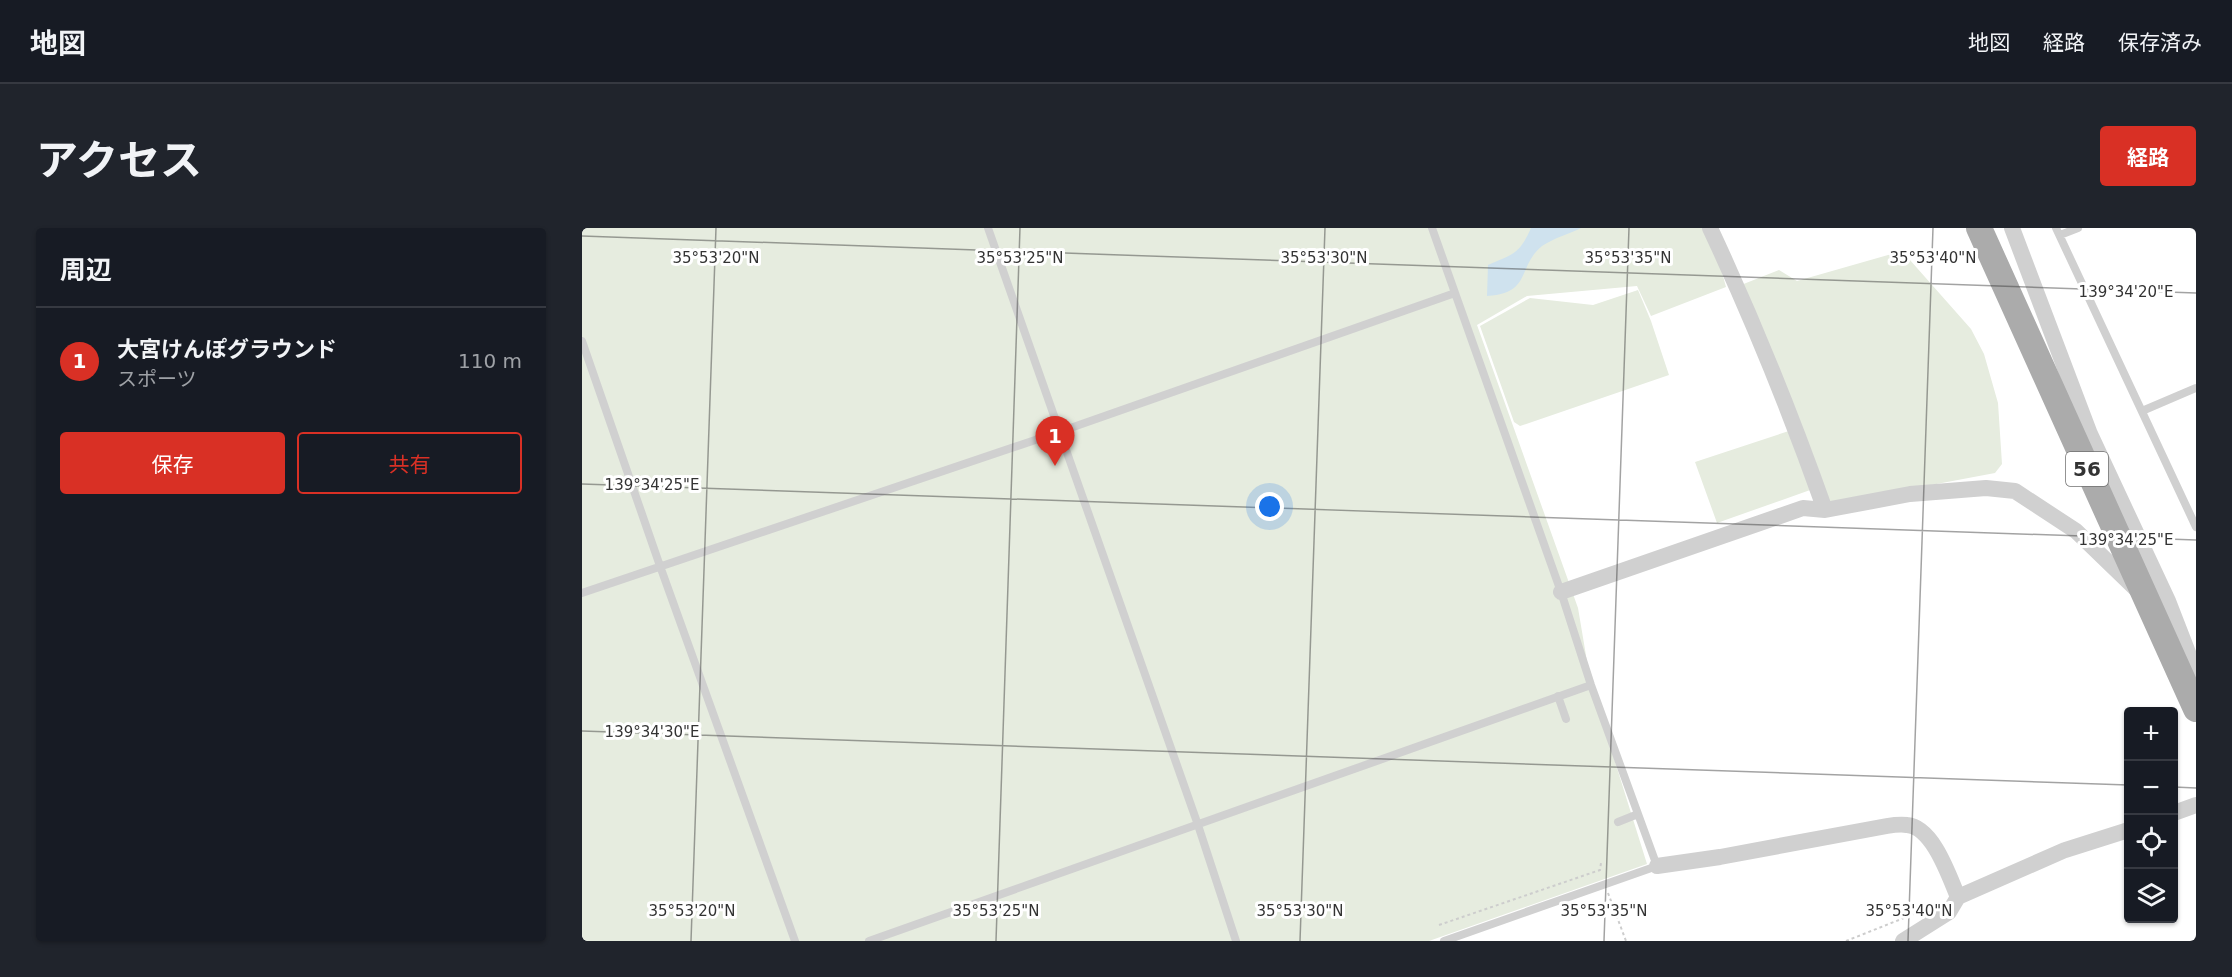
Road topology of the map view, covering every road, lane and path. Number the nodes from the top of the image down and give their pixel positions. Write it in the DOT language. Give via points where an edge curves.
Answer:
graph roads {
  1 [pos="988,228"];
  2 [pos="1432,228"];
  3 [pos="1710,228"];
  4 [pos="1979,228"];
  5 [pos="2012,228"];
  6 [pos="2078,228"];
  7 [pos="2058,232"];
  8 [pos="1455,293"];
  9 [pos="582,341"];
  10 [pos="2196,388"];
  11 [pos="2142,411"];
  12 [pos="1059,432"];
  13 [pos="1825,510"];
  14 [pos="2196,526"];
  15 [pos="660,566"];
  16 [pos="1561,591"];
  17 [pos="582,593"];
  18 [pos="2143,596"];
  19 [pos="2196,673"];
  20 [pos="1591,685"];
  21 [pos="1558,696"];
  22 [pos="2196,709"];
  23 [pos="1566,719"];
  24 [pos="2196,804"];
  25 [pos="2178,811"];
  26 [pos="1638,814"];
  27 [pos="1618,822"];
  28 [pos="1198,825"];
  29 [pos="2124,832"];
  30 [pos="1601,863"];
  31 [pos="1657,866"];
  32 [pos="1605,884"];
  33 [pos="1958,897"];
  34 [pos="1927,909"];
  35 [pos="1439,925"];
  36 [pos="795,941"];
  37 [pos="869,941"];
  38 [pos="1236,941"];
  39 [pos="1444,941"];
  40 [pos="1626,941"];
  41 [pos="1846,941"];
  42 [pos="1903,941"];
  1 -- 12 [label="lane"];
  2 -- 8 [label="lane"];
  3 -- 13 [label="street" via="1793,421"];
  4 -- 18 [label="main road, 56"];
  5 -- 19 [label="street" via="2090,434 2168,601"];
  6 -- 7 [label="lane"];
  7 -- 11 [label="lane"];
  8 -- 12 [label="lane"];
  8 -- 16 [label="lane"];
  9 -- 15 [label="lane"];
  10 -- 11 [label="lane"];
  11 -- 14 [label="lane"];
  12 -- 15 [label="lane"];
  12 -- 28 [label="lane"];
  13 -- 16 [label="street" via="1803,508"];
  13 -- 18 [label="street" via="1910,494 1986,488 2015,491 2076,531"];
  15 -- 17 [label="lane"];
  15 -- 36 [label="lane"];
  16 -- 20 [label="lane"];
  18 -- 22 [label="main road, 56"];
  20 -- 21 [label="lane"];
  20 -- 26 [label="lane"];
  21 -- 23 [label="lane"];
  21 -- 28 [label="lane"];
  24 -- 25 [label="street"];
  26 -- 27 [label="lane"];
  26 -- 31 [label="lane"];
  28 -- 37 [label="lane"];
  28 -- 38 [label="lane"];
  29 -- 33 [label="street" via="2065,850"];
  30 -- 35 [label="path" via="1600,870"];
  31 -- 32 [label="lane"];
  31 -- 33 [label="street" via="1908,824 1930,840"];
  32 -- 39 [label="lane"];
  32 -- 40 [label="path"];
  33 -- 42 [label="street" via="1949,912"];
  34 -- 41 [label="path"];
}
